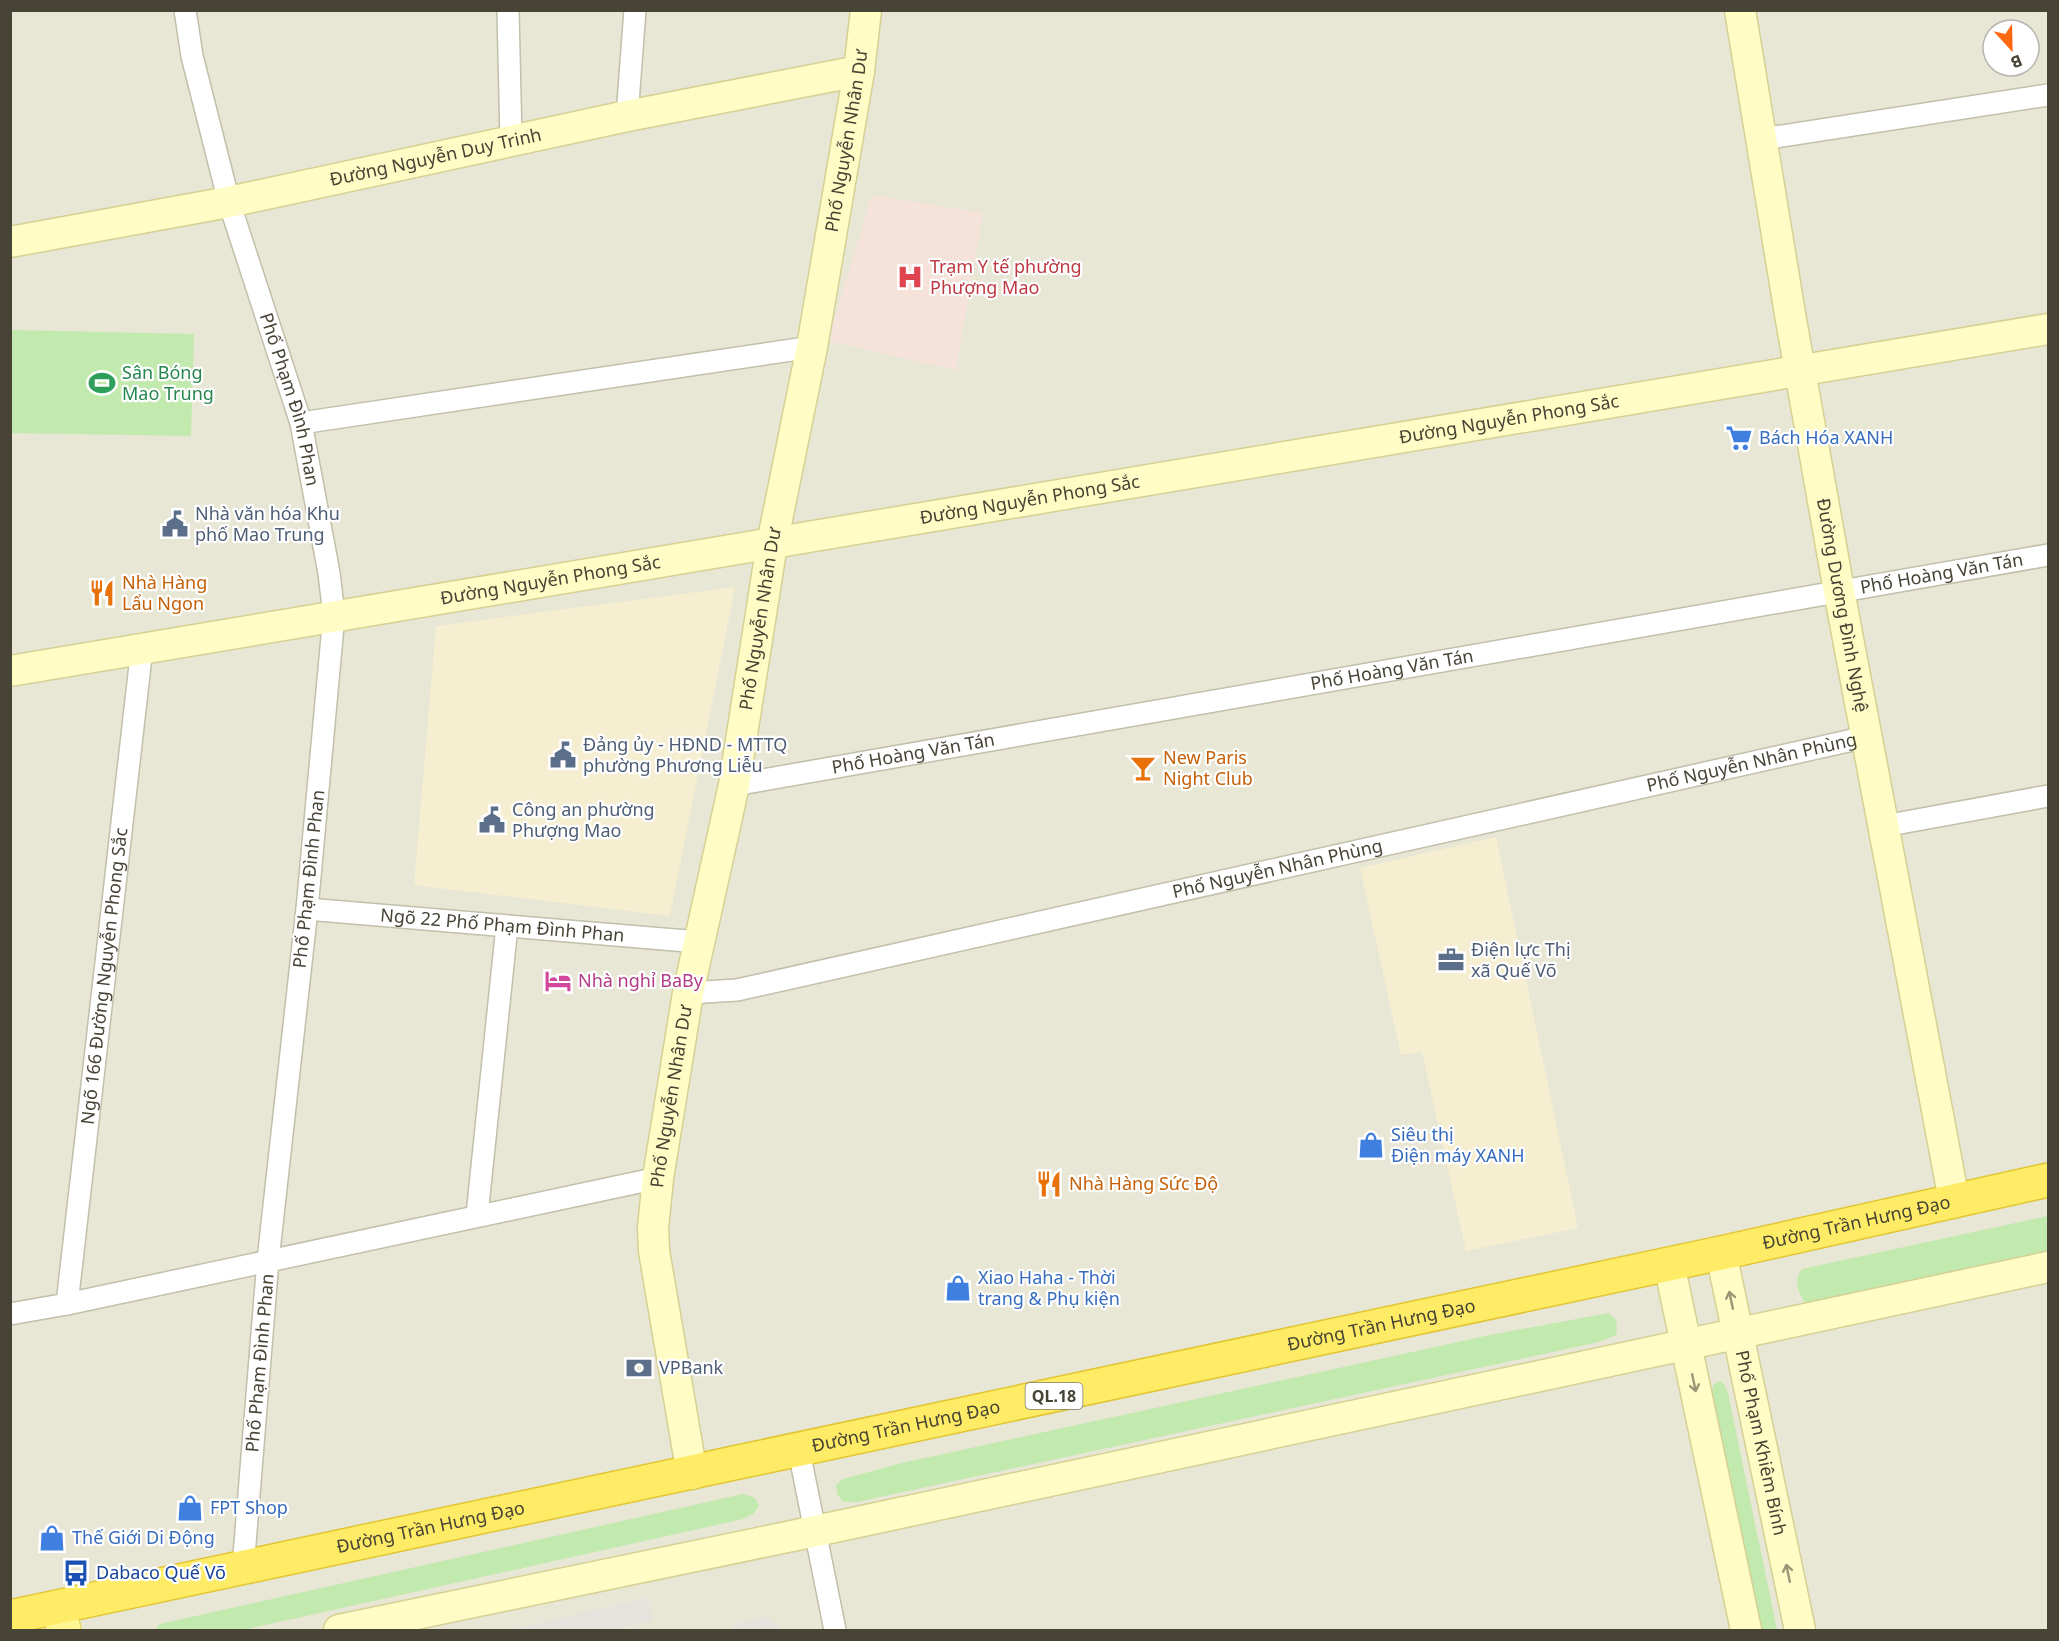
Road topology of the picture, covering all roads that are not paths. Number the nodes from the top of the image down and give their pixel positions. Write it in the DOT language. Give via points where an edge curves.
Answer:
graph roads {
  1 [pos="185,10"];
  2 [pos="508,10"];
  3 [pos="635,10"];
  4 [pos="866,10"];
  5 [pos="1740,10"];
  6 [pos="859,71"];
  7 [pos="2049,95"];
  8 [pos="627,116"];
  9 [pos="1762,139"];
  10 [pos="511,141"];
  11 [pos="229,202"];
  12 [pos="10,242"];
  13 [pos="2049,329"];
  14 [pos="812,347"];
  15 [pos="1800,369"];
  16 [pos="301,423"];
  17 [pos="772,544"];
  18 [pos="2049,555"];
  19 [pos="1839,591"];
  20 [pos="334,615"];
  21 [pos="142,648"];
  22 [pos="10,670"];
  23 [pos="1866,736"];
  24 [pos="734,785"];
  25 [pos="2049,796"];
  26 [pos="1884,826"];
  27 [pos="307,909"];
  28 [pos="507,926"];
  29 [pos="699,942"];
  30 [pos="688,993"];
  31 [pos="658,1178"];
  32 [pos="2049,1180"];
  33 [pos="1954,1200"];
  34 [pos="477,1215"];
  35 [pos="1721,1253"];
  36 [pos="268,1260"];
  37 [pos="1669,1264"];
  38 [pos="2049,1267"];
  39 [pos="67,1304"];
  40 [pos="10,1314"];
  41 [pos="1738,1334"];
  42 [pos="1685,1344"];
  43 [pos="799,1450"];
  44 [pos="692,1474"];
  45 [pos="816,1531"];
  46 [pos="243,1568"];
  47 [pos="10,1617"];
  48 [pos="61,1619"];
  49 [pos="339,1630"];
  50 [pos="835,1630"];
  51 [pos="1746,1630"];
  52 [pos="1800,1630"];
  1 -- 11 [label="street, Phố Phạm Đình Phan" via="192,56"];
  2 -- 10 [label="street"];
  3 -- 8 [label="street"];
  4 -- 6 [label="main road, Phố Nguyễn Nhân Dư"];
  5 -- 9 [label="main road, Đường Dương Đình Nghệ"];
  6 -- 8 [label="main road, Đường Nguyễn Duy Trinh"];
  6 -- 14 [label="main road, Phố Nguyễn Nhân Dư"];
  7 -- 9 [label="street"];
  8 -- 10 [label="main road, Đường Nguyễn Duy Trinh"];
  9 -- 15 [label="main road, Đường Dương Đình Nghệ"];
  10 -- 11 [label="main road, Đường Nguyễn Duy Trinh"];
  11 -- 12 [label="main road, Đường Nguyễn Duy Trinh"];
  11 -- 16 [label="street, Phố Phạm Đình Phan"];
  13 -- 15 [label="main road, Đường Nguyễn Phong Sắc"];
  14 -- 16 [label="street"];
  14 -- 17 [label="main road, Phố Nguyễn Nhân Dư"];
  15 -- 17 [label="main road, Đường Nguyễn Phong Sắc"];
  15 -- 19 [label="main road, Đường Dương Đình Nghệ"];
  16 -- 20 [label="street, Phố Phạm Đình Phan"];
  17 -- 20 [label="main road, Đường Nguyễn Phong Sắc"];
  17 -- 24 [label="main road, Phố Nguyễn Nhân Dư"];
  18 -- 19 [label="street, Phố Hoàng Văn Tán"];
  19 -- 23 [label="main road, Đường Dương Đình Nghệ"];
  19 -- 24 [label="street, Phố Hoàng Văn Tán"];
  20 -- 21 [label="main road, Đường Nguyễn Phong Sắc"];
  20 -- 27 [label="street, Phố Phạm Đình Phan"];
  21 -- 22 [label="main road, Đường Nguyễn Phong Sắc"];
  21 -- 39 [label="street, Ngõ 166 Đường Nguyễn Phong Sắc"];
  23 -- 26 [label="main road, Đường Dương Đình Nghệ"];
  23 -- 30 [label="street, Phố Nguyễn Nhân Phùng" via="748,988"];
  24 -- 29 [label="main road, Phố Nguyễn Nhân Dư"];
  25 -- 26 [label="street"];
  26 -- 33 [label="main road, Đường Dương Đình Nghệ"];
  27 -- 28 [label="street, Ngõ 22 Phố Phạm Đình Phan"];
  27 -- 36 [label="street, Phố Phạm Đình Phan"];
  28 -- 29 [label="street, Ngõ 22 Phố Phạm Đình Phan"];
  28 -- 34 [label="street"];
  29 -- 30 [label="main road, Phố Nguyễn Nhân Dư"];
  30 -- 31 [label="main road, Phố Nguyễn Nhân Dư"];
  31 -- 34 [label="street"];
  31 -- 44 [label="main road, Phố Nguyễn Nhân Dư" via="654,1251"];
  32 -- 33 [label="highway, Đường Trần Hưng Đạo / QL.18"];
  33 -- 35 [label="highway, Đường Trần Hưng Đạo / QL.18"];
  34 -- 36 [label="street"];
  35 -- 37 [label="highway, Đường Trần Hưng Đạo / QL.18"];
  41 -- 35 [label="main road, Phố Phạm Khiêm Bính, one-way"];
  36 -- 39 [label="street"];
  36 -- 46 [label="street, Phố Phạm Đình Phan"];
  37 -- 42 [label="main road"];
  37 -- 43 [label="highway, Đường Trần Hưng Đạo / QL.18"];
  38 -- 41 [label="main road"];
  39 -- 40 [label="street"];
  41 -- 42 [label="main road"];
  52 -- 41 [label="main road, Phố Phạm Khiêm Bính, one-way"];
  42 -- 45 [label="main road"];
  42 -- 51 [label="main road, one-way"];
  43 -- 44 [label="highway, Đường Trần Hưng Đạo / QL.18"];
  43 -- 45 [label="street"];
  44 -- 46 [label="highway, Đường Trần Hưng Đạo / QL.18"];
  45 -- 49 [label="main road"];
  45 -- 50 [label="street"];
  46 -- 48 [label="highway, Đường Trần Hưng Đạo / QL.18"];
  47 -- 48 [label="highway, Đường Trần Hưng Đạo / QL.18"];
}
